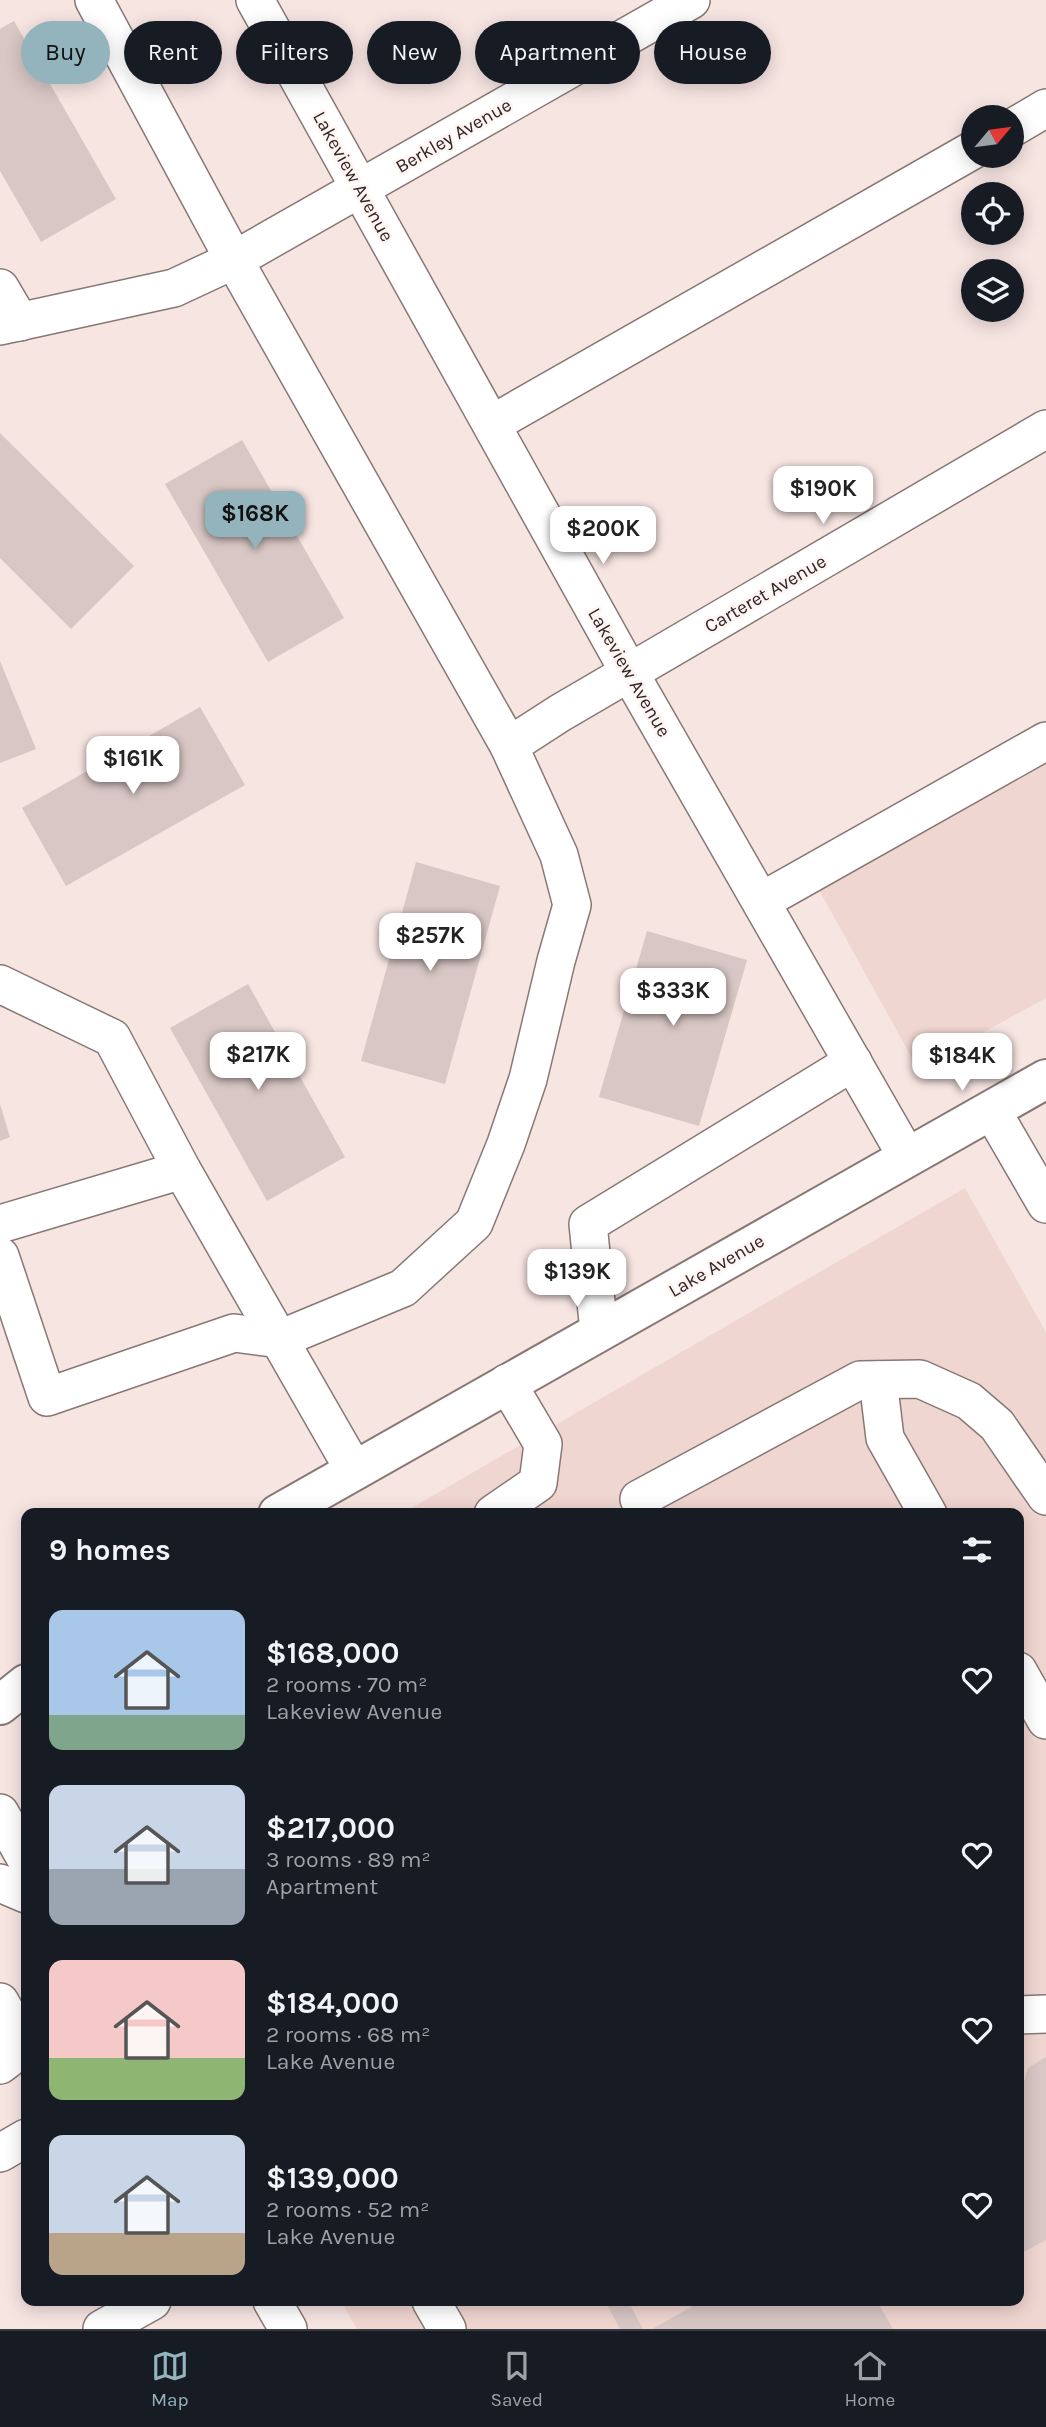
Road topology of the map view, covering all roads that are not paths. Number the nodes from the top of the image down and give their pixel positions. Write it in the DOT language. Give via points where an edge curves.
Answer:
graph roads {
  1 [pos="94,0"];
  2 [pos="256,0"];
  3 [pos="691,0"];
  4 [pos="1046,108"];
  5 [pos="1024,121"];
  6 [pos="961,157"];
  7 [pos="361,188"];
  8 [pos="234,260"];
  9 [pos="0,288"];
  10 [pos="10,324"];
  11 [pos="492,424"];
  12 [pos="1046,429"];
  13 [pos="629,672"];
  14 [pos="1046,741"];
  15 [pos="509,746"];
  16 [pos="762,901"];
  17 [pos="0,984"];
  18 [pos="853,1062"];
  19 [pos="1046,1079"];
  20 [pos="992,1111"];
  21 [pos="907,1157"];
  22 [pos="182,1170"];
  23 [pos="1046,1204"];
  24 [pos="0,1224"];
  25 [pos="0,1256"];
  26 [pos="599,1331"];
  27 [pos="280,1339"];
  28 [pos="878,1380"];
  29 [pos="508,1383"];
  30 [pos="354,1470"];
  31 [pos="1046,1496"];
  32 [pos="639,1499"];
  33 [pos="288,1508"];
  34 [pos="502,1508"];
  35 [pos="925,1508"];
  36 [pos="1024,1682"];
  37 [pos="21,1688"];
  38 [pos="0,1705"];
  39 [pos="1046,1720"];
  40 [pos="0,1813"];
  41 [pos="21,1850"];
  42 [pos="0,1883"];
  43 [pos="21,1892"];
  44 [pos="0,2002"];
  45 [pos="1046,2014"];
  46 [pos="1024,2015"];
  47 [pos="0,2065"];
  48 [pos="21,2141"];
  49 [pos="0,2152"];
  50 [pos="143,2306"];
  51 [pos="275,2306"];
  52 [pos="434,2306"];
  53 [pos="102,2329"];
  54 [pos="288,2329"];
  55 [pos="447,2329"];
  1 -- 8 [label="street"];
  2 -- 7 [label="street, Lakeview Avenue"];
  3 -- 7 [label="street, Berkley Avenue"];
  4 -- 5 [label="street"];
  6 -- 11 [label="street"];
  7 -- 8 [label="street, Berkley Avenue"];
  7 -- 11 [label="street, Lakeview Avenue"];
  8 -- 10 [label="street, Berkley Avenue" via="174,288"];
  8 -- 15 [label="street"];
  9 -- 10 [label="street"];
  11 -- 13 [label="street, Lakeview Avenue"];
  12 -- 13 [label="street, Carteret Avenue"];
  13 -- 15 [label="street, Carteret Avenue"];
  13 -- 16 [label="street, Lakeview Avenue"];
  14 -- 16 [label="street"];
  15 -- 27 [label="street" via="559,855 572,905 528,1079 506,1144 474,1223 403,1288"];
  16 -- 18 [label="street, Lakeview Avenue"];
  17 -- 22 [label="street" via="112,1038"];
  18 -- 21 [label="street, Lakeview Avenue"];
  18 -- 26 [label="street" via="588,1224"];
  19 -- 20 [label="main road, Lake Avenue"];
  20 -- 21 [label="main road, Lake Avenue"];
  20 -- 23 [label="street"];
  21 -- 26 [label="main road, Lake Avenue"];
  22 -- 24 [label="street"];
  22 -- 27 [label="street"];
  25 -- 27 [label="street" via="47,1397 234,1333"];
  26 -- 29 [label="main road, Lake Avenue"];
  27 -- 30 [label="street"];
  28 -- 31 [label="street" via="920,1379 969,1401 998,1425"];
  28 -- 32 [label="street" via="860,1380"];
  28 -- 35 [label="street" via="885,1438"];
  29 -- 30 [label="main road, Lake Avenue"];
  29 -- 34 [label="street" via="543,1444 538,1483"];
  30 -- 33 [label="main road, Lake Avenue"];
  36 -- 39 [label="street"];
  37 -- 38 [label="main road"];
  40 -- 41 [label="street"];
  42 -- 43 [label="street"];
  44 -- 47 [label="street" via="18,2043"];
  45 -- 46 [label="street"];
  48 -- 49 [label="street"];
  50 -- 53 [label="street"];
  51 -- 54 [label="street"];
  52 -- 55 [label="street"];
}
